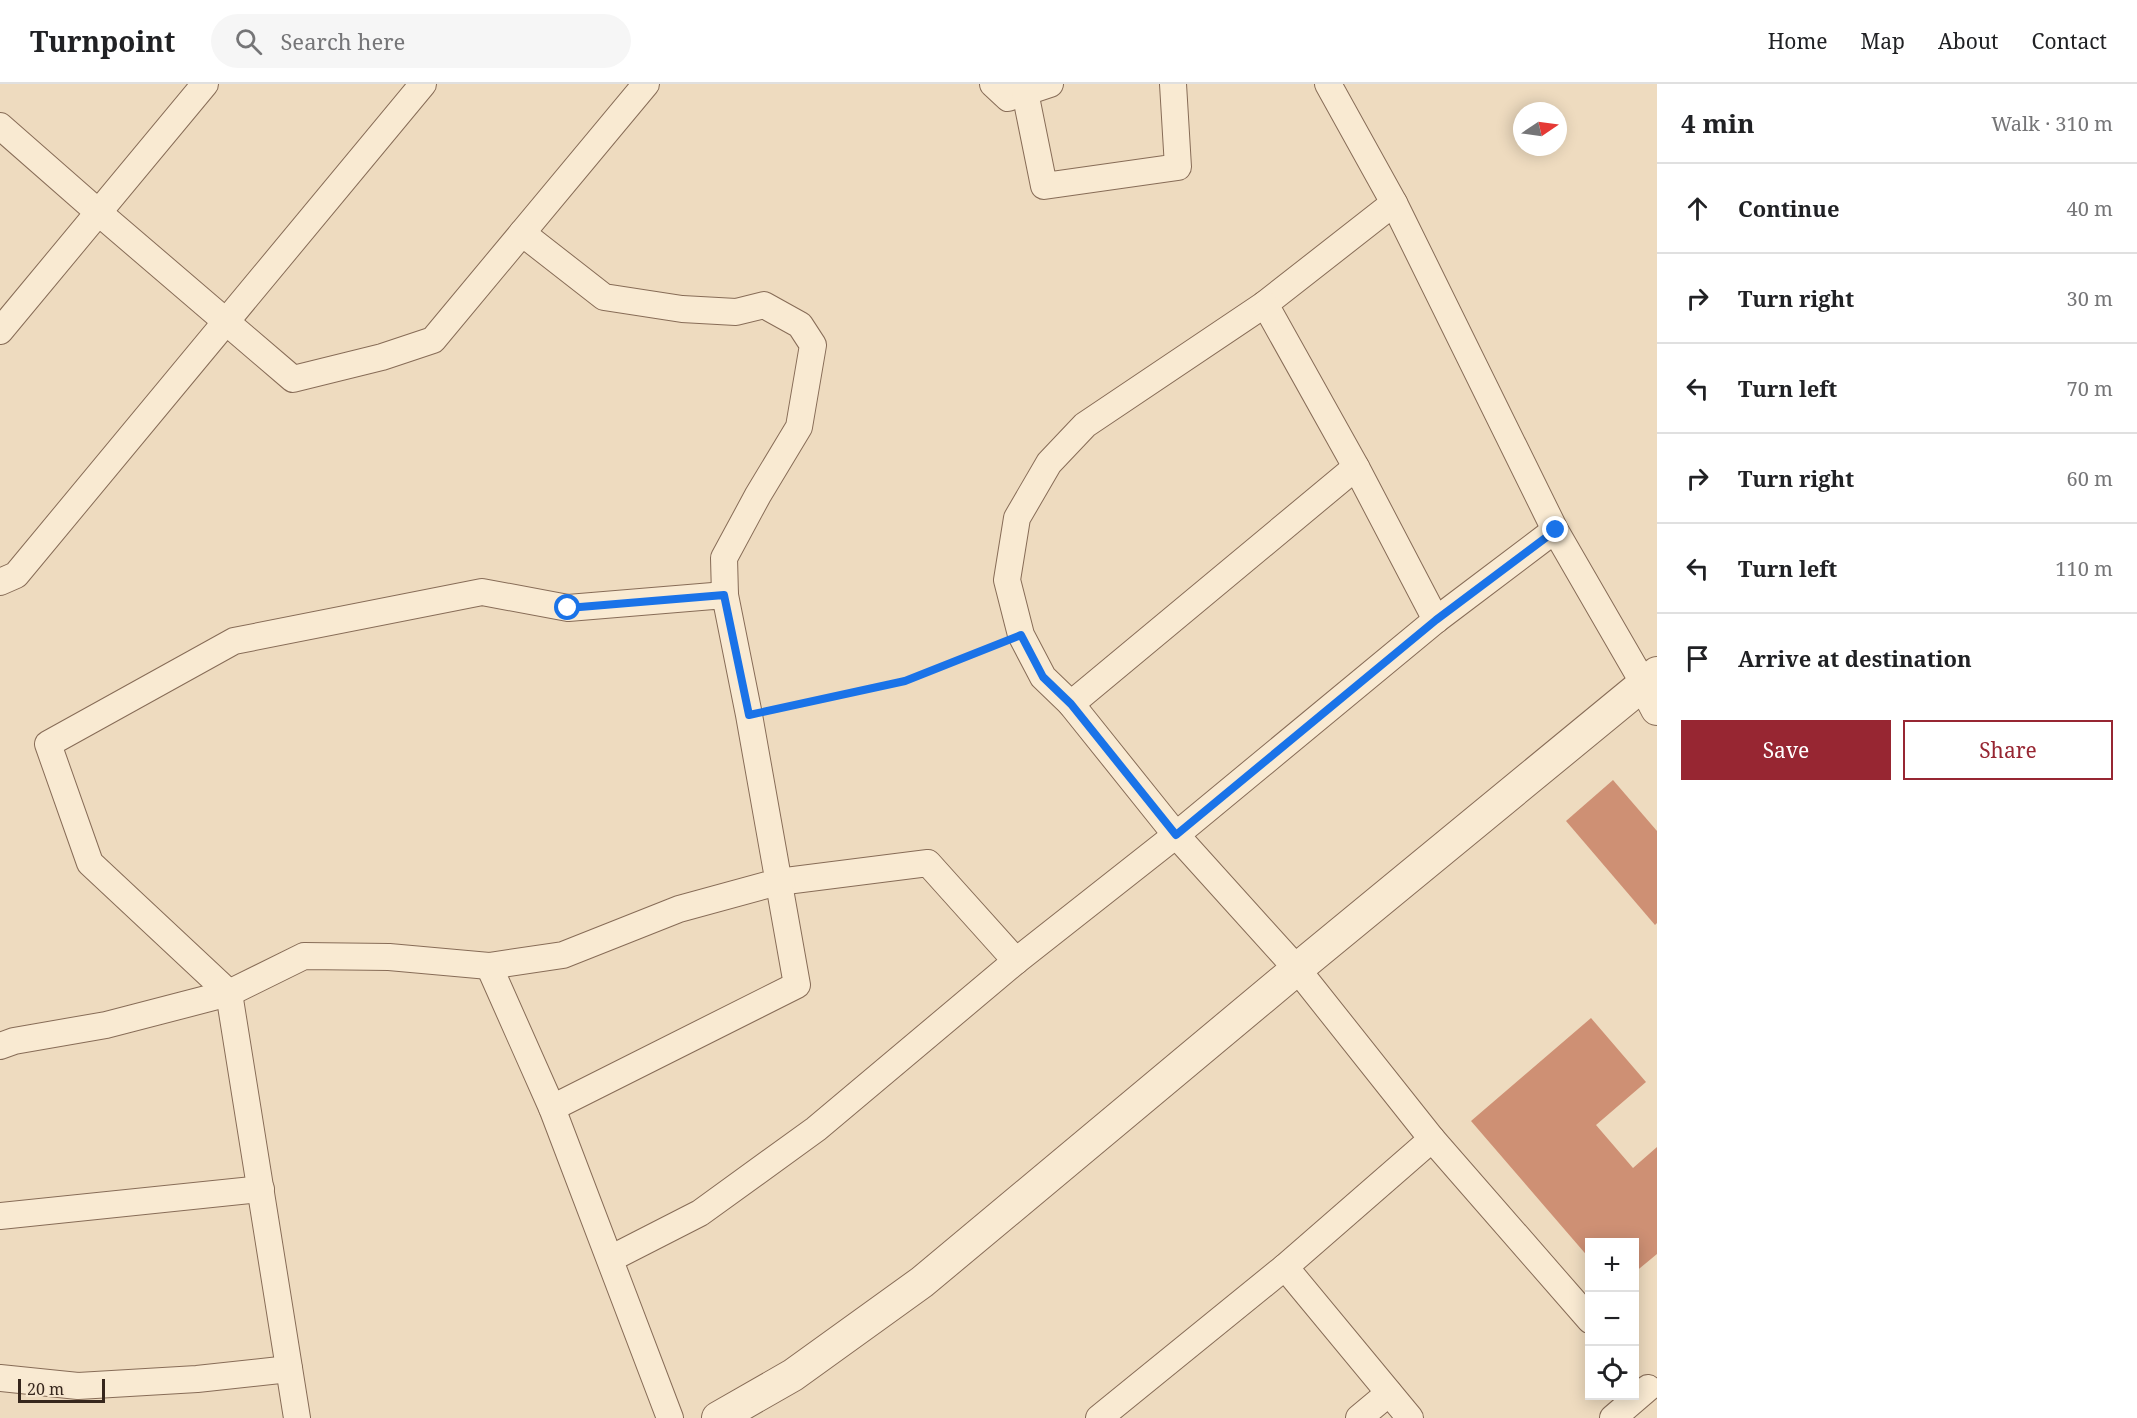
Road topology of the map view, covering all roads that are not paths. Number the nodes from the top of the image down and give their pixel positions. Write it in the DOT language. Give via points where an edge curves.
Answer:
graph roads {
  1 [pos="205,84"];
  2 [pos="423,84"];
  3 [pos="646,84"];
  4 [pos="993,84"];
  5 [pos="1050,84"];
  6 [pos="1173,84"];
  7 [pos="1328,84"];
  8 [pos="1025,92"];
  9 [pos="0,126"];
  10 [pos="1394,203"];
  11 [pos="98,213"];
  12 [pos="522,233"];
  13 [pos="1265,304"];
  14 [pos="226,321"];
  15 [pos="0,331"];
  16 [pos="1356,467"];
  17 [pos="1556,530"];
  18 [pos="0,582"];
  19 [pos="724,595"];
  20 [pos="1436,620"];
  21 [pos="1653,689"];
  22 [pos="1071,704"];
  23 [pos="1176,835"];
  24 [pos="778,882"];
  25 [pos="1016,961"];
  26 [pos="489,966"];
  27 [pos="1297,969"];
  28 [pos="229,993"];
  29 [pos="0,1046"];
  30 [pos="552,1108"];
  31 [pos="1432,1139"];
  32 [pos="261,1189"];
  33 [pos="0,1216"];
  34 [pos="610,1259"];
  35 [pos="1285,1267"];
  36 [pos="1585,1314"];
  37 [pos="290,1369"];
  38 [pos="0,1378"];
  39 [pos="1647,1386"];
  40 [pos="1389,1393"];
  41 [pos="297,1418"];
  42 [pos="670,1418"];
  43 [pos="718,1418"];
  44 [pos="1099,1418"];
  45 [pos="1359,1418"];
  46 [pos="1410,1418"];
  47 [pos="1613,1418"];
  1 -- 11 [label="street"];
  2 -- 14 [label="street"];
  3 -- 12 [label="street"];
  4 -- 8 [label="street" via="1008,98"];
  5 -- 8 [label="street"];
  6 -- 8 [label="street" via="1178,166 1044,186"];
  7 -- 10 [label="street"];
  9 -- 11 [label="street"];
  10 -- 13 [label="street"];
  10 -- 17 [label="street"];
  11 -- 14 [label="street"];
  11 -- 15 [label="street"];
  12 -- 14 [label="street" via="434,340 382,357 293,379"];
  12 -- 19 [label="street" via="604,297 682,309 736,312 764,305 800,325 813,345 799,428 724,558"];
  13 -- 16 [label="street"];
  13 -- 22 [label="street" via="1085,425 1049,463 1017,518 1007,580 1021,635 1043,677"];
  14 -- 18 [label="street" via="16,575"];
  16 -- 20 [label="street"];
  16 -- 22 [label="street"];
  17 -- 20 [label="street"];
  17 -- 21 [label="street"];
  19 -- 24 [label="street"];
  19 -- 28 [label="street" via="568,608 482,592 234,641 48,744 90,863"];
  20 -- 23 [label="street"];
  21 -- 27 [label="street"];
  22 -- 23 [label="street"];
  23 -- 25 [label="street"];
  23 -- 27 [label="street"];
  24 -- 25 [label="street" via="928,863"];
  24 -- 26 [label="street" via="679,909 563,955"];
  24 -- 30 [label="street" via="797,985"];
  25 -- 34 [label="street" via="816,1129 700,1213"];
  26 -- 28 [label="street" via="389,957 304,956"];
  26 -- 30 [label="street"];
  27 -- 31 [label="street"];
  27 -- 43 [label="street" via="922,1282 793,1375"];
  28 -- 29 [label="street" via="106,1025"];
  28 -- 32 [label="street"];
  30 -- 34 [label="street"];
  31 -- 35 [label="street"];
  31 -- 36 [label="street"];
  32 -- 33 [label="street"];
  32 -- 37 [label="street"];
  34 -- 42 [label="street"];
  35 -- 40 [label="street"];
  35 -- 44 [label="street"];
  37 -- 38 [label="street" via="78,1386"];
  37 -- 41 [label="street"];
  39 -- 47 [label="street"];
  40 -- 45 [label="street"];
  40 -- 46 [label="street"];
}
